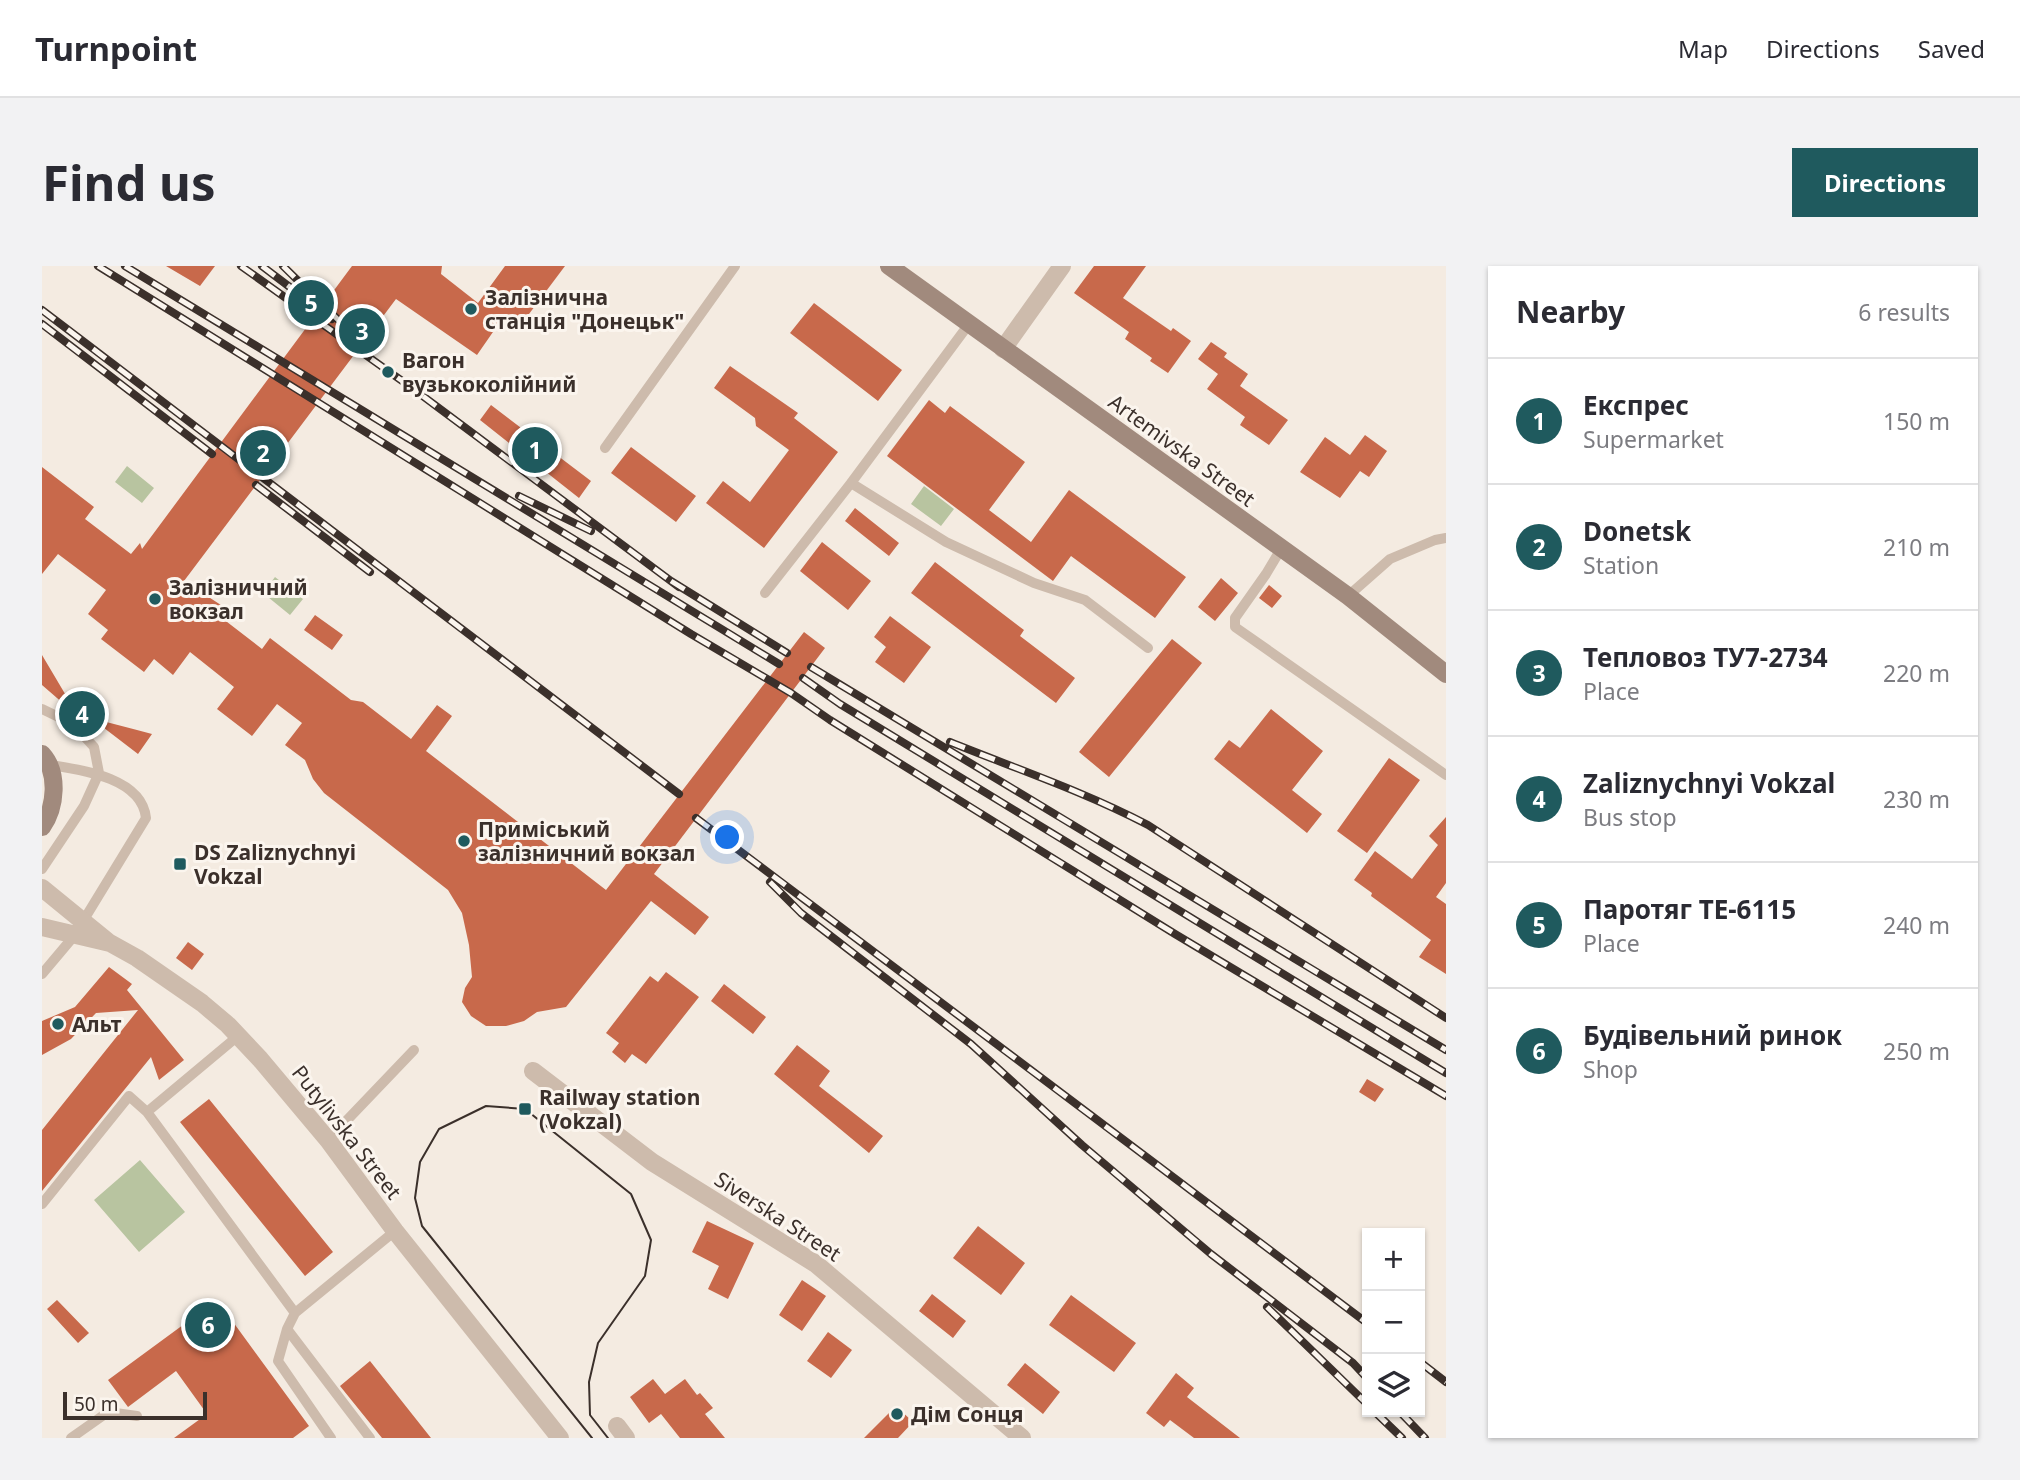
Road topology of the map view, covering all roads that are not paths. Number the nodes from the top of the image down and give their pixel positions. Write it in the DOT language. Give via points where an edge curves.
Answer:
graph roads {
  1 [pos="735,266"];
  2 [pos="889,266"];
  3 [pos="1062,266"];
  4 [pos="970,324"];
  5 [pos="1003,349"];
  6 [pos="605,448"];
  7 [pos="851,483"];
  8 [pos="1446,538"];
  9 [pos="1280,549"];
  10 [pos="765,593"];
  11 [pos="1348,596"];
  12 [pos="1148,648"];
  13 [pos="1446,674"];
  14 [pos="42,709"];
  15 [pos="47,759"];
  16 [pos="99,773"];
  17 [pos="1446,775"];
  18 [pos="42,827"];
  19 [pos="42,869"];
  20 [pos="42,888"];
  21 [pos="42,927"];
  22 [pos="78,929"];
  23 [pos="42,974"];
  24 [pos="239,1036"];
  25 [pos="414,1050"];
  26 [pos="533,1072"];
  27 [pos="147,1112"];
  28 [pos="328,1140"];
  29 [pos="42,1204"];
  30 [pos="395,1231"];
  31 [pos="295,1313"];
  32 [pos="287,1329"];
  33 [pos="137,1416"];
  34 [pos="71,1438"];
  35 [pos="331,1438"];
  36 [pos="370,1438"];
  37 [pos="560,1438"];
  38 [pos="1021,1438"];
  1 -- 6 [label="lane"];
  2 -- 4 [label="main road, Artemivska Street"];
  3 -- 5 [label="street"];
  4 -- 5 [label="main road, Artemivska Street"];
  4 -- 7 [label="lane"];
  5 -- 9 [label="main road, Artemivska Street"];
  7 -- 10 [label="lane"];
  7 -- 12 [label="lane" via="946,542 1034,583 1085,600"];
  8 -- 11 [label="lane" via="1390,559"];
  9 -- 11 [label="main road, Artemivska Street"];
  9 -- 17 [label="lane" via="1235,618 1236,627"];
  11 -- 13 [label="main road, Artemivska Street"];
  14 -- 16 [label="lane" via="73,724 94,747"];
  15 -- 16 [label="lane"];
  15 -- 18 [label="main road" via="54,802"];
  16 -- 19 [label="lane" via="84,806"];
  16 -- 22 [label="lane" via="134,793 145,805 146,818"];
  20 -- 22 [label="street"];
  21 -- 22 [label="street, Putylivska Street"];
  22 -- 23 [label="lane"];
  22 -- 24 [label="street, Putylivska Street" via="137,958 202,1003"];
  24 -- 27 [label="lane"];
  24 -- 28 [label="street, Putylivska Street"];
  25 -- 28 [label="lane"];
  26 -- 38 [label="street, Siverska Street" via="652,1162 816,1264"];
  27 -- 29 [label="lane" via="130,1096"];
  27 -- 31 [label="lane"];
  28 -- 30 [label="street, Putylivska Street"];
  30 -- 31 [label="lane"];
  30 -- 37 [label="street, Putylivska Street"];
  31 -- 32 [label="lane"];
  32 -- 35 [label="lane" via="278,1361"];
  32 -- 36 [label="lane"];
  33 -- 34 [label="lane" via="108,1412"];
}
